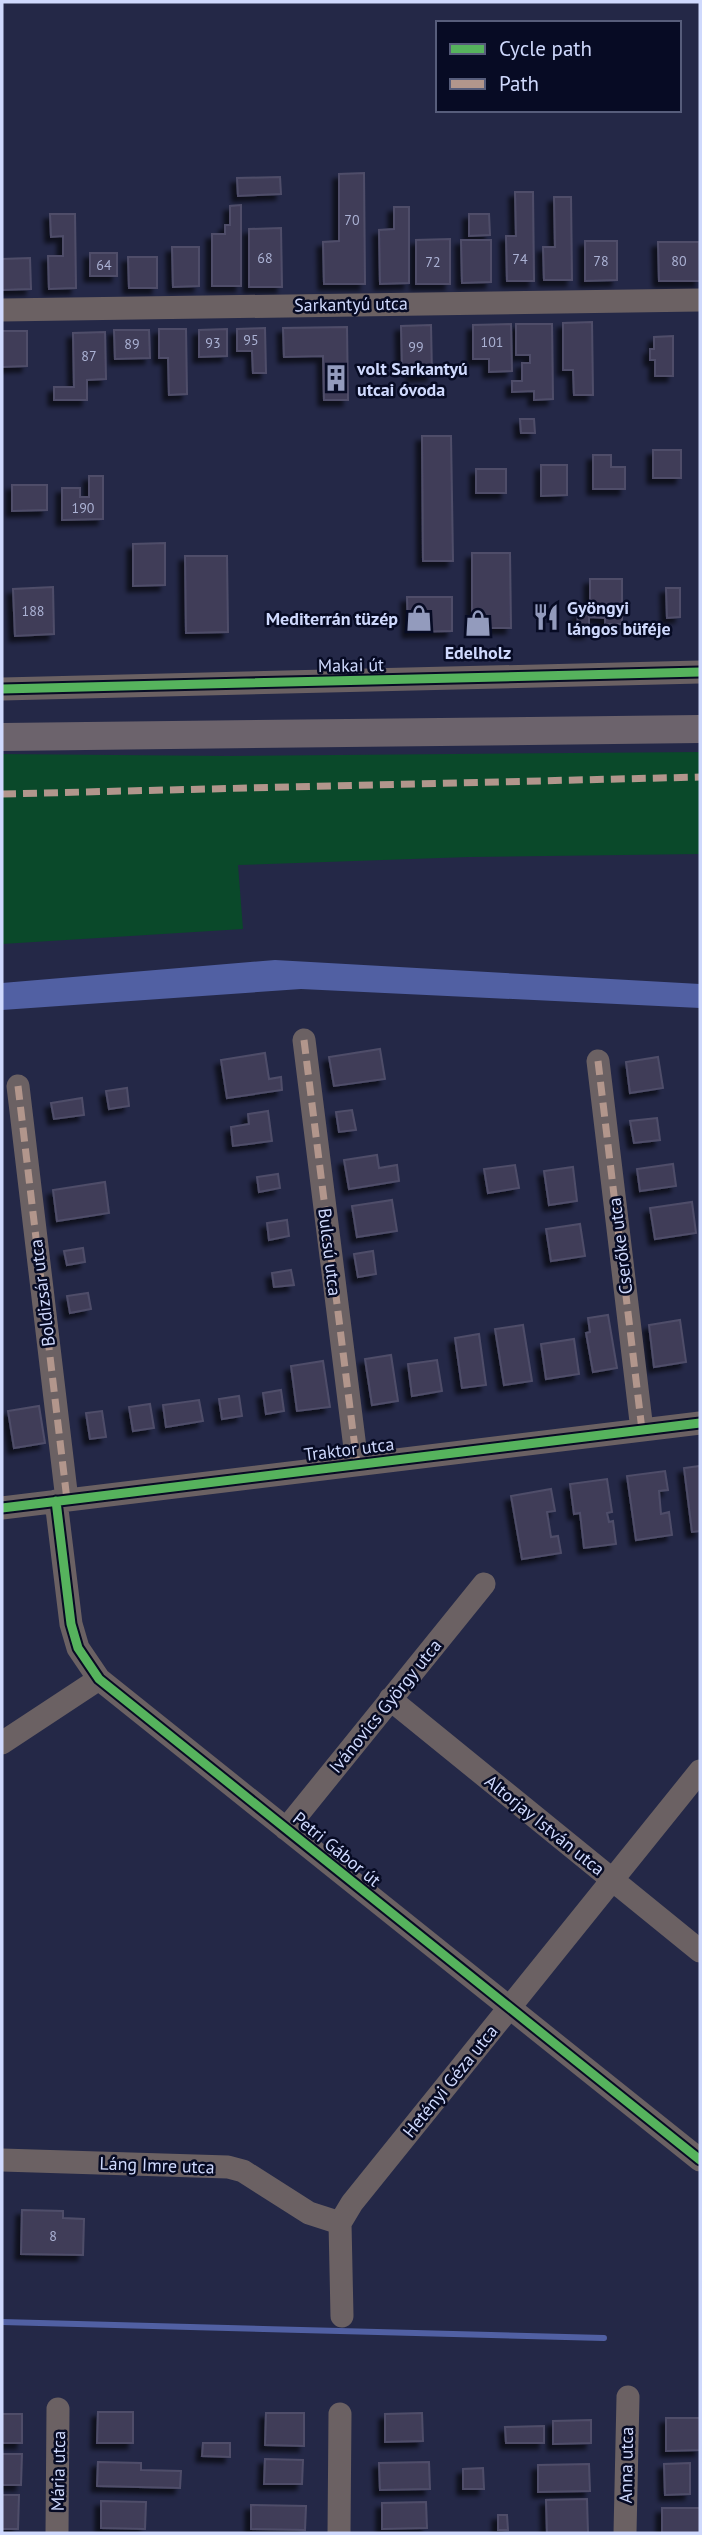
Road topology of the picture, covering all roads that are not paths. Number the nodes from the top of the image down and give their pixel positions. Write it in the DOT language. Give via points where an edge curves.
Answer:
graph roads {
  1 [pos="700,300"];
  2 [pos="2,310"];
  3 [pos="700,672"];
  4 [pos="2,689"];
  5 [pos="700,729"];
  6 [pos="2,737"];
  7 [pos="304,1040"];
  8 [pos="597,1061"];
  9 [pos="18,1086"];
  10 [pos="700,1423"];
  11 [pos="642,1430"];
  12 [pos="357,1464"];
  13 [pos="62,1501"];
  14 [pos="2,1508"];
  15 [pos="484,1584"];
  16 [pos="99,1679"];
  17 [pos="390,1699"];
  18 [pos="2,1743"];
  19 [pos="700,1771"];
  20 [pos="286,1829"];
  21 [pos="612,1880"];
  22 [pos="700,1951"];
  23 [pos="509,2007"];
  24 [pos="2,2160"];
  25 [pos="700,2160"];
  26 [pos="341,2223"];
  27 [pos="342,2316"];
  28 [pos="628,2397"];
  29 [pos="58,2409"];
  30 [pos="340,2414"];
  31 [pos="57,2533"];
  32 [pos="339,2533"];
  33 [pos="625,2533"];
  1 -- 2 [label="street, Sarkantyú utca"];
  3 -- 4 [label="street, Makai út"];
  5 -- 6 [label="main road"];
  7 -- 12 [label="street, Bulcsú utca"];
  8 -- 11 [label="street, Cserőke utca"];
  9 -- 13 [label="street, Boldizsár utca"];
  10 -- 11 [label="street, Traktor utca"];
  11 -- 12 [label="street, Traktor utca"];
  12 -- 13 [label="street, Traktor utca"];
  13 -- 14 [label="street, Traktor utca"];
  13 -- 16 [label="street, Petri Gábor út" via="71,1624 78,1648"];
  15 -- 17 [label="street, Ivánovics György utca"];
  16 -- 18 [label="street"];
  16 -- 20 [label="street, Petri Gábor út"];
  17 -- 20 [label="street, Ivánovics György utca"];
  17 -- 21 [label="street, Altorjay István utca"];
  19 -- 21 [label="street, Hetényi Géza utca"];
  20 -- 23 [label="street, Petri Gábor út"];
  21 -- 22 [label="street, Altorjay István utca"];
  21 -- 23 [label="street, Hetényi Géza utca"];
  23 -- 25 [label="street, Petri Gábor út"];
  23 -- 26 [label="street, Hetényi Géza utca" via="352,2203"];
  24 -- 26 [label="street, Láng Imre utca" via="228,2167 243,2171 309,2213"];
  26 -- 27 [label="street"];
  28 -- 33 [label="street, Anna utca"];
  29 -- 31 [label="street, Mária utca"];
  30 -- 32 [label="street"];
}
